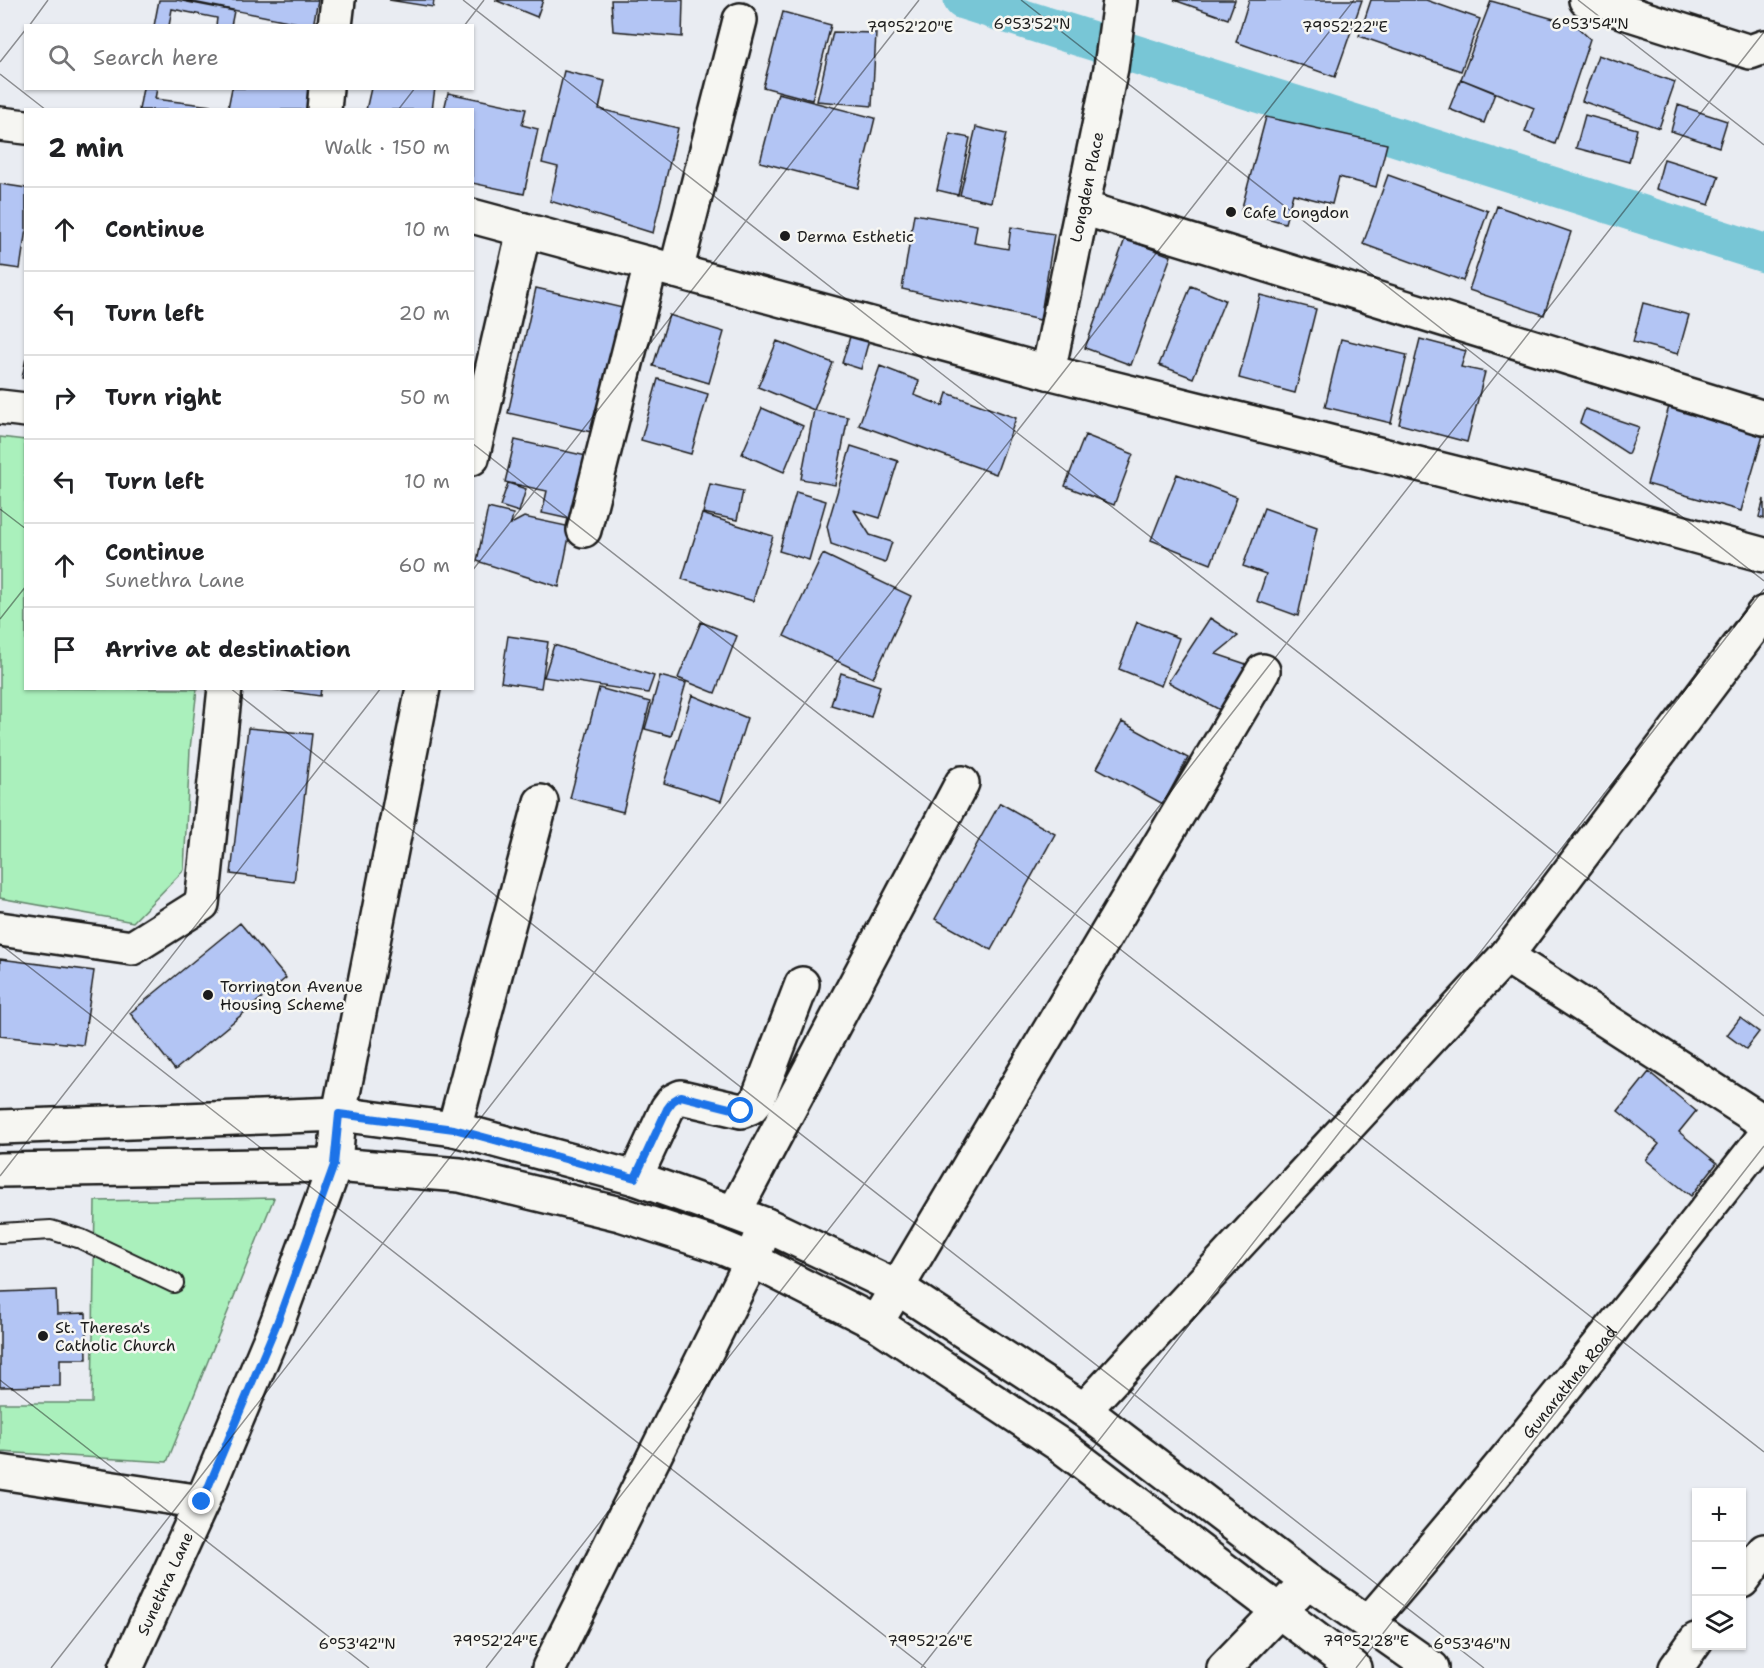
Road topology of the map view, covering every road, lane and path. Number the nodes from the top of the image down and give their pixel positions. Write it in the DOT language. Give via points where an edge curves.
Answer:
graph roads {
  1 [pos="338,0"];
  2 [pos="1120,0"];
  3 [pos="1586,0"];
  4 [pos="740,20"];
  5 [pos="335,24"];
  6 [pos="1764,47"];
  7 [pos="326,90"];
  8 [pos="324,108"];
  9 [pos="0,124"];
  10 [pos="24,127"];
  11 [pos="1083,208"];
  12 [pos="474,217"];
  13 [pos="524,230"];
  14 [pos="664,267"];
  15 [pos="1048,372"];
  16 [pos="0,407"];
  17 [pos="24,410"];
  18 [pos="1764,418"];
  19 [pos="474,449"];
  20 [pos="584,530"];
  21 [pos="1764,555"];
  22 [pos="1764,613"];
  23 [pos="1263,671"];
  24 [pos="225,690"];
  25 [pos="423,690"];
  26 [pos="962,783"];
  27 [pos="541,802"];
  28 [pos="0,929"];
  29 [pos="1506,956"];
  30 [pos="802,984"];
  31 [pos="339,1114"];
  32 [pos="1764,1122"];
  33 [pos="0,1127"];
  34 [pos="454,1129"];
  35 [pos="1764,1137"];
  36 [pos="334,1165"];
  37 [pos="0,1170"];
  38 [pos="635,1178"];
  39 [pos="734,1213"];
  40 [pos="766,1226"];
  41 [pos="0,1233"];
  42 [pos="752,1260"];
  43 [pos="174,1283"];
  44 [pos="898,1288"];
  45 [pos="876,1323"];
  46 [pos="1084,1410"];
  47 [pos="0,1472"];
  48 [pos="202,1502"];
  49 [pos="1764,1551"];
  50 [pos="1746,1576"];
  51 [pos="1308,1581"];
  52 [pos="1278,1612"];
  53 [pos="1368,1623"];
  54 [pos="1692,1646"];
  55 [pos="126,1668"];
  56 [pos="549,1668"];
  57 [pos="1224,1668"];
  58 [pos="1354,1668"];
  59 [pos="1432,1668"];
  60 [pos="1676,1668"];
  1 -- 5 [label="street"];
  2 -- 11 [label="street, Longden Place" via="1111,68"];
  3 -- 6 [label="street" via="1750,52"];
  4 -- 14 [label="street"];
  7 -- 8 [label="street"];
  9 -- 10 [label="street"];
  11 -- 15 [label="street, Longden Place"];
  11 -- 18 [label="street"];
  12 -- 13 [label="street"];
  13 -- 14 [label="street"];
  13 -- 19 [label="street"];
  14 -- 15 [label="street"];
  14 -- 20 [label="street"];
  15 -- 21 [label="street" via="1563,500"];
  16 -- 17 [label="street"];
  22 -- 29 [label="street"];
  23 -- 44 [label="street"];
  24 -- 28 [label="street" via="202,904 132,948"];
  25 -- 31 [label="street, Sunethra Lane"];
  26 -- 39 [label="street"];
  27 -- 34 [label="street"];
  29 -- 32 [label="street"];
  29 -- 46 [label="street"];
  30 -- 38 [label="street" via="759,1099 741,1111 681,1096 673,1101"];
  31 -- 33 [label="street"];
  31 -- 34 [label="street"];
  31 -- 36 [label="street, Sunethra Lane"];
  34 -- 38 [label="street"];
  35 -- 53 [label="street, Gunarathna Road" via="1598,1348"];
  36 -- 37 [label="street"];
  36 -- 42 [label="street" via="460,1175 620,1214"];
  36 -- 48 [label="street, Sunethra Lane" via="277,1323"];
  38 -- 39 [label="street"];
  39 -- 40 [label="street"];
  40 -- 42 [label="street"];
  40 -- 44 [label="street"];
  41 -- 43 [label="lane" via="51,1230 81,1239"];
  42 -- 45 [label="street"];
  42 -- 56 [label="street"];
  44 -- 45 [label="street"];
  44 -- 46 [label="street"];
  45 -- 52 [label="street" via="1060,1445"];
  46 -- 51 [label="street"];
  47 -- 48 [label="street"];
  48 -- 55 [label="street, Sunethra Lane"];
  49 -- 50 [label="street"];
  51 -- 52 [label="street"];
  51 -- 53 [label="street"];
  52 -- 57 [label="street"];
  52 -- 58 [label="street"];
  53 -- 59 [label="street"];
  54 -- 60 [label="street"];
}
